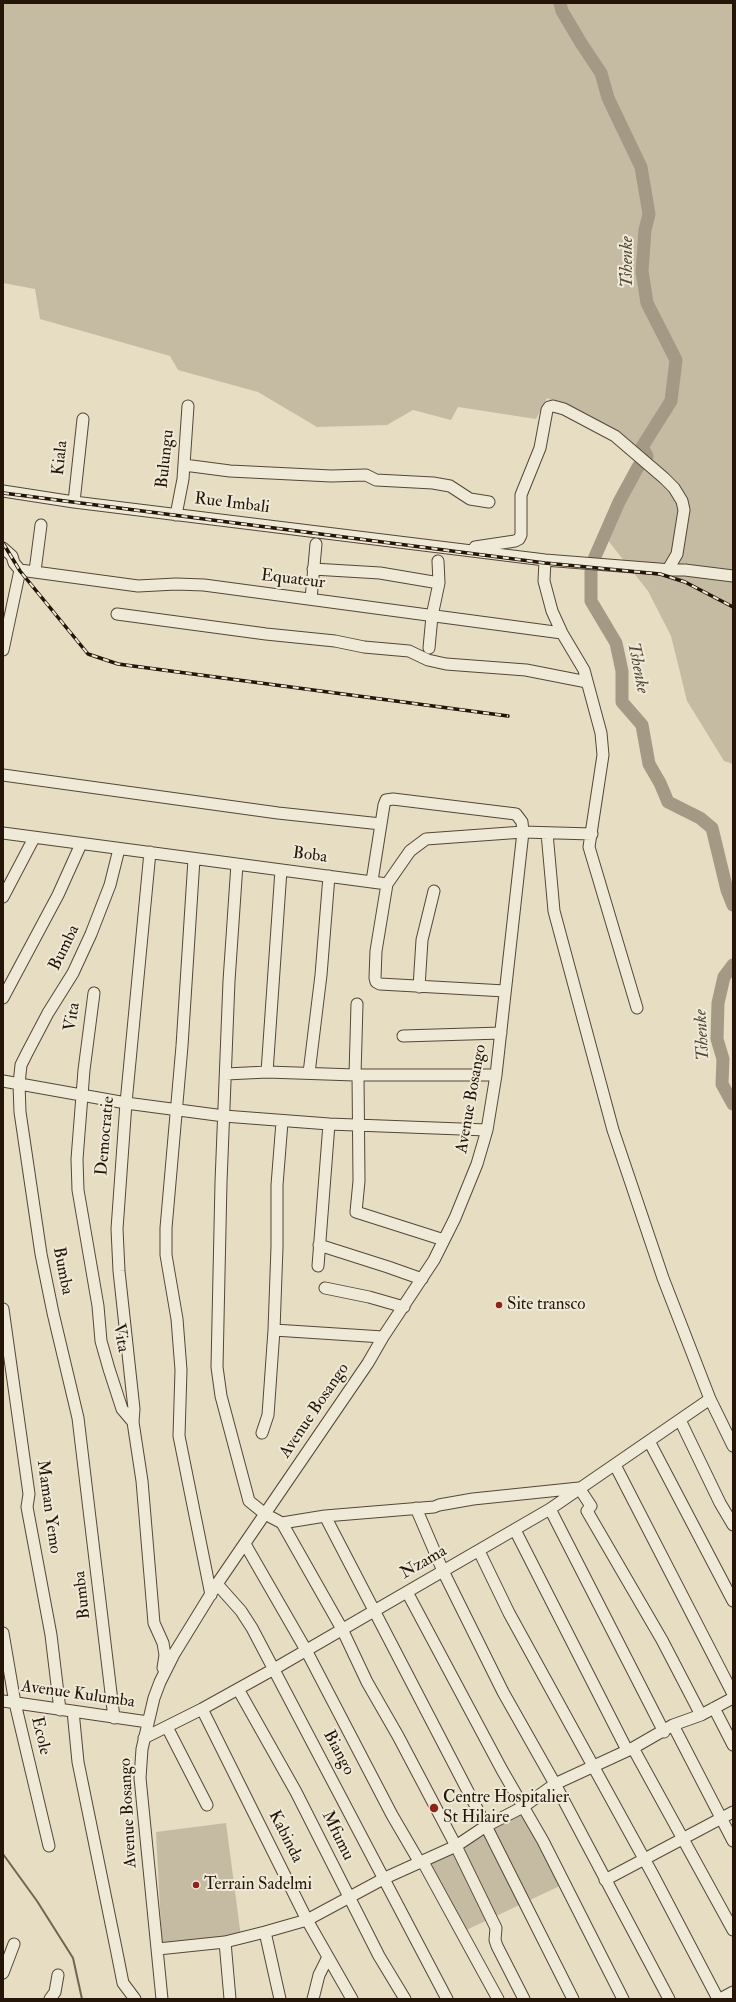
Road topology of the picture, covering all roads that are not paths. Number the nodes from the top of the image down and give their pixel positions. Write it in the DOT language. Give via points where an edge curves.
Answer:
graph roads {
  1 [pos="188,406"];
  2 [pos="83,419"];
  3 [pos="184,465"];
  4 [pos="3,491"];
  5 [pos="74,502"];
  6 [pos="489,502"];
  7 [pos="176,515"];
  8 [pos="42,525"];
  9 [pos="316,544"];
  10 [pos="3,548"];
  11 [pos="458,549"];
  12 [pos="545,560"];
  13 [pos="438,561"];
  14 [pos="20,570"];
  15 [pos="313,570"];
  16 [pos="671,570"];
  17 [pos="35,571"];
  18 [pos="733,576"];
  19 [pos="439,583"];
  20 [pos="311,599"];
  21 [pos="117,614"];
  22 [pos="432,616"];
  23 [pos="562,633"];
  24 [pos="429,648"];
  25 [pos="3,650"];
  26 [pos="587,682"];
  27 [pos="3,774"];
  28 [pos="381,824"];
  29 [pos="523,832"];
  30 [pos="3,833"];
  31 [pos="547,833"];
  32 [pos="592,834"];
  33 [pos="34,838"];
  34 [pos="81,844"];
  35 [pos="119,849"];
  36 [pos="150,852"];
  37 [pos="194,859"];
  38 [pos="237,864"];
  39 [pos="281,870"];
  40 [pos="329,876"];
  41 [pos="372,881"];
  42 [pos="387,884"];
  43 [pos="434,891"];
  44 [pos="3,897"];
  45 [pos="419,987"];
  46 [pos="505,991"];
  47 [pos="94,993"];
  48 [pos="3,998"];
  49 [pos="357,1004"];
  50 [pos="637,1008"];
  51 [pos="501,1033"];
  52 [pos="403,1036"];
  53 [pos="267,1072"];
  54 [pos="309,1073"];
  55 [pos="226,1074"];
  56 [pos="357,1075"];
  57 [pos="496,1075"];
  58 [pos="3,1082"];
  59 [pos="19,1084"];
  60 [pos="82,1095"];
  61 [pos="126,1103"];
  62 [pos="175,1111"];
  63 [pos="224,1116"];
  64 [pos="282,1122"];
  65 [pos="329,1124"];
  66 [pos="359,1125"];
  67 [pos="487,1130"];
  68 [pos="444,1240"];
  69 [pos="319,1245"];
  70 [pos="318,1266"];
  71 [pos="422,1279"];
  72 [pos="325,1288"];
  73 [pos="404,1307"];
  74 [pos="3,1309"];
  75 [pos="274,1330"];
  76 [pos="383,1337"];
  77 [pos="710,1399"];
  78 [pos="680,1420"];
  79 [pos="133,1422"];
  80 [pos="262,1433"];
  81 [pos="649,1441"];
  82 [pos="733,1446"];
  83 [pos="615,1465"];
  84 [pos="579,1488"];
  85 [pos="416,1508"];
  86 [pos="550,1509"];
  87 [pos="265,1514"];
  88 [pos="325,1516"];
  89 [pos="282,1523"];
  90 [pos="733,1525"];
  91 [pos="515,1530"];
  92 [pos="245,1544"];
  93 [pos="479,1551"];
  94 [pos="443,1571"];
  95 [pos="217,1584"];
  96 [pos="407,1592"];
  97 [pos="211,1595"];
  98 [pos="733,1601"];
  99 [pos="375,1611"];
  100 [pos="342,1629"];
  101 [pos="3,1633"];
  102 [pos="306,1650"];
  103 [pos="274,1669"];
  104 [pos="160,1682"];
  105 [pos="238,1689"];
  106 [pos="733,1694"];
  107 [pos="733,1698"];
  108 [pos="3,1700"];
  109 [pos="15,1703"];
  110 [pos="714,1708"];
  111 [pos="202,1709"];
  112 [pos="60,1710"];
  113 [pos="73,1711"];
  114 [pos="701,1715"];
  115 [pos="114,1718"];
  116 [pos="148,1722"];
  117 [pos="167,1727"];
  118 [pos="668,1728"];
  119 [pos="144,1738"];
  120 [pos="733,1745"];
  121 [pos="630,1749"];
  122 [pos="593,1767"];
  123 [pos="555,1784"];
  124 [pos="206,1805"];
  125 [pos="523,1807"];
  126 [pos="733,1812"];
  127 [pos="721,1819"];
  128 [pos="486,1826"];
  129 [pos="684,1840"];
  130 [pos="733,1841"];
  131 [pos="49,1846"];
  132 [pos="456,1846"];
  133 [pos="644,1860"];
  134 [pos="421,1862"];
  135 [pos="385,1878"];
  136 [pos="605,1880"];
  137 [pos="348,1897"];
  138 [pos="307,1920"];
  139 [pos="733,1930"];
  140 [pos="266,1932"];
  141 [pos="225,1942"];
  142 [pos="14,1944"];
  143 [pos="158,1949"];
  144 [pos="328,1956"];
  145 [pos="3,1973"];
  146 [pos="58,1975"];
  147 [pos="733,1992"];
  148 [pos="50,1999"];
  149 [pos="135,1999"];
  150 [pos="162,1999"];
  151 [pos="230,1999"];
  152 [pos="280,1999"];
  153 [pos="313,1999"];
  154 [pos="352,1999"];
  155 [pos="405,1999"];
  156 [pos="447,1999"];
  157 [pos="498,1999"];
  158 [pos="524,1999"];
  159 [pos="573,1999"];
  160 [pos="623,1999"];
  161 [pos="669,1999"];
  162 [pos="719,1999"];
  1 -- 3 [label="street, Bulungu"];
  2 -- 5 [label="street, Kiala"];
  3 -- 6 [label="street" via="230,471 331,476 366,475 376,480 433,483 450,486 470,499"];
  3 -- 7 [label="street, Bulungu"];
  4 -- 5 [label="street, Rue Imbali"];
  5 -- 7 [label="street, Rue Imbali"];
  7 -- 11 [label="street, Rue Imbali"];
  8 -- 17 [label="street"];
  9 -- 15 [label="street"];
  10 -- 14 [label="street" via="12,556"];
  11 -- 12 [label="street"];
  11 -- 16 [label="street" via="519,539 521,495 540,448 543,425 549,407 557,406 615,436 669,482 683,505 677,554 670,566"];
  12 -- 16 [label="street"];
  12 -- 23 [label="street" via="544,581"];
  13 -- 19 [label="street"];
  14 -- 17 [label="street, Equateur"];
  14 -- 25 [label="street"];
  15 -- 19 [label="street" via="380,573"];
  15 -- 20 [label="street"];
  16 -- 18 [label="street"];
  17 -- 20 [label="street, Equateur" via="138,586 204,585"];
  19 -- 22 [label="street"];
  20 -- 22 [label="street, Equateur"];
  21 -- 26 [label="street" via="364,647 409,650 428,660 446,664 526,670"];
  22 -- 23 [label="street, Equateur"];
  22 -- 24 [label="street"];
  23 -- 26 [label="street" via="584,670"];
  26 -- 32 [label="street" via="601,733 603,755"];
  27 -- 28 [label="street" via="278,813"];
  28 -- 29 [label="street" via="386,800 393,799 516,814 522,822"];
  28 -- 41 [label="street"];
  29 -- 31 [label="street"];
  29 -- 42 [label="street" via="426,839 410,851"];
  29 -- 46 [label="street, Avenue Bosango"];
  30 -- 33 [label="street, Boba"];
  31 -- 32 [label="street"];
  31 -- 77 [label="street" via="554,911 613,1130 663,1278"];
  32 -- 50 [label="street" via="589,847"];
  33 -- 34 [label="street, Boba"];
  33 -- 44 [label="street"];
  34 -- 35 [label="street, Boba"];
  34 -- 48 [label="street" via="58,894"];
  35 -- 36 [label="street, Boba"];
  35 -- 59 [label="street, Bumba" via="110,885 91,934 73,972 21,1065"];
  36 -- 37 [label="street, Boba"];
  36 -- 61 [label="street, Democratie"];
  37 -- 38 [label="street, Boba"];
  37 -- 62 [label="street" via="182,1046"];
  38 -- 39 [label="street, Boba"];
  38 -- 55 [label="street"];
  39 -- 40 [label="street, Boba"];
  39 -- 53 [label="street"];
  40 -- 41 [label="street, Boba"];
  40 -- 54 [label="street" via="321,976"];
  41 -- 42 [label="street, Boba"];
  42 -- 45 [label="street" via="374,978 380,984"];
  43 -- 45 [label="street" via="422,940"];
  45 -- 46 [label="street"];
  46 -- 51 [label="street, Avenue Bosango"];
  47 -- 60 [label="street, Vita" via="86,1043"];
  49 -- 56 [label="street"];
  51 -- 52 [label="street"];
  51 -- 57 [label="street, Avenue Bosango"];
  53 -- 54 [label="street"];
  53 -- 55 [label="street"];
  54 -- 56 [label="street"];
  55 -- 63 [label="street"];
  56 -- 57 [label="street"];
  56 -- 66 [label="street"];
  57 -- 67 [label="street, Avenue Bosango"];
  58 -- 59 [label="street"];
  59 -- 60 [label="street"];
  59 -- 115 [label="street, Bumba" via="21,1120 42,1254 78,1418"];
  60 -- 61 [label="street"];
  60 -- 79 [label="street, Vita" via="77,1176 98,1306 101,1341 122,1409"];
  61 -- 62 [label="street"];
  61 -- 79 [label="street, Democratie" via="117,1229 134,1409"];
  62 -- 63 [label="street"];
  62 -- 97 [label="street" via="166,1255 181,1370 179,1436"];
  63 -- 64 [label="street"];
  63 -- 87 [label="street" via="218,1283 218,1382 249,1501"];
  64 -- 65 [label="street"];
  64 -- 75 [label="street" via="277,1185"];
  65 -- 66 [label="street"];
  65 -- 69 [label="street"];
  66 -- 67 [label="street"];
  66 -- 68 [label="street" via="356,1212"];
  67 -- 68 [label="street, Avenue Bosango" via="477,1164"];
  68 -- 71 [label="street, Avenue Bosango"];
  69 -- 70 [label="street"];
  69 -- 71 [label="street"];
  71 -- 73 [label="street, Avenue Bosango"];
  72 -- 73 [label="street"];
  73 -- 76 [label="street, Avenue Bosango"];
  74 -- 112 [label="street, Maman Yemo" via="29,1494 27,1507 51,1635"];
  75 -- 76 [label="street"];
  75 -- 80 [label="street" via="268,1415"];
  76 -- 87 [label="street, Avenue Bosango"];
  77 -- 78 [label="street, Nzama"];
  77 -- 82 [label="street"];
  78 -- 81 [label="street, Nzama"];
  78 -- 90 [label="street"];
  79 -- 104 [label="street, Vita" via="142,1481 154,1623 163,1643 165,1655"];
  81 -- 83 [label="street, Nzama"];
  81 -- 98 [label="street"];
  83 -- 84 [label="street, Nzama"];
  83 -- 106 [label="street"];
  84 -- 85 [label="street"];
  84 -- 86 [label="street, Nzama"];
  84 -- 114 [label="street" via="591,1506 587,1511 662,1640"];
  85 -- 88 [label="street"];
  85 -- 94 [label="street"];
  86 -- 91 [label="street, Nzama"];
  86 -- 118 [label="street"];
  87 -- 89 [label="street"];
  87 -- 92 [label="street, Avenue Bosango"];
  88 -- 89 [label="street"];
  88 -- 99 [label="street"];
  89 -- 100 [label="street"];
  91 -- 93 [label="street, Nzama"];
  91 -- 121 [label="street"];
  92 -- 95 [label="street, Avenue Bosango"];
  92 -- 102 [label="street"];
  93 -- 94 [label="street, Nzama"];
  93 -- 122 [label="street" via="509,1613"];
  94 -- 96 [label="street, Nzama"];
  94 -- 123 [label="street" via="502,1692"];
  95 -- 97 [label="street, Avenue Bosango"];
  95 -- 103 [label="street, Biango" via="241,1611"];
  96 -- 99 [label="street, Nzama"];
  96 -- 125 [label="street"];
  97 -- 104 [label="street, Avenue Bosango"];
  99 -- 100 [label="street, Nzama"];
  99 -- 128 [label="street"];
  100 -- 102 [label="street, Nzama"];
  100 -- 132 [label="street" via="367,1682"];
  101 -- 109 [label="street, Ecole"];
  102 -- 103 [label="street, Nzama"];
  102 -- 134 [label="street" via="392,1814"];
  103 -- 105 [label="street, Nzama"];
  103 -- 135 [label="street, Biango"];
  104 -- 116 [label="street, Avenue Bosango"];
  105 -- 111 [label="street, Nzama"];
  105 -- 137 [label="street, Mfumu" via="296,1792"];
  107 -- 110 [label="street"];
  108 -- 109 [label="street, Avenue Kulumba"];
  109 -- 112 [label="street, Avenue Kulumba"];
  109 -- 131 [label="street, Ecole"];
  110 -- 114 [label="street"];
  110 -- 120 [label="street"];
  111 -- 117 [label="street, Nzama"];
  111 -- 138 [label="street, Kabinda"];
  112 -- 113 [label="street, Avenue Kulumba"];
  113 -- 115 [label="street, Avenue Kulumba"];
  113 -- 149 [label="street" via="78,1762 123,1983"];
  114 -- 118 [label="street"];
  115 -- 116 [label="street, Avenue Kulumba"];
  116 -- 119 [label="street, Avenue Bosango"];
  117 -- 119 [label="street, Nzama"];
  117 -- 124 [label="street"];
  118 -- 121 [label="street"];
  118 -- 127 [label="street"];
  119 -- 143 [label="street, Avenue Bosango" via="140,1778"];
  121 -- 122 [label="street"];
  121 -- 129 [label="street"];
  122 -- 123 [label="street"];
  122 -- 133 [label="street"];
  123 -- 125 [label="street"];
  123 -- 136 [label="street"];
  125 -- 128 [label="street"];
  125 -- 160 [label="street" via="552,1857"];
  126 -- 127 [label="street"];
  127 -- 129 [label="street"];
  127 -- 130 [label="street"];
  128 -- 132 [label="street"];
  128 -- 159 [label="street"];
  129 -- 133 [label="street"];
  129 -- 139 [label="street"];
  132 -- 134 [label="street"];
  132 -- 158 [label="street" via="496,1928 496,1946"];
  133 -- 136 [label="street"];
  133 -- 162 [label="street"];
  134 -- 135 [label="street"];
  134 -- 157 [label="street"];
  135 -- 137 [label="street"];
  135 -- 156 [label="street, Biango"];
  136 -- 161 [label="street"];
  137 -- 138 [label="street"];
  137 -- 155 [label="street, Mfumu"];
  138 -- 140 [label="street"];
  138 -- 144 [label="street, Kabinda"];
  140 -- 141 [label="street"];
  140 -- 152 [label="street"];
  141 -- 143 [label="street"];
  141 -- 151 [label="street"];
  142 -- 145 [label="street"];
  143 -- 150 [label="street, Avenue Bosango"];
  144 -- 153 [label="street" via="319,1975"];
  144 -- 154 [label="street, Kabinda"];
  146 -- 148 [label="street" via="55,1992"];
  147 -- 162 [label="street"];
}
